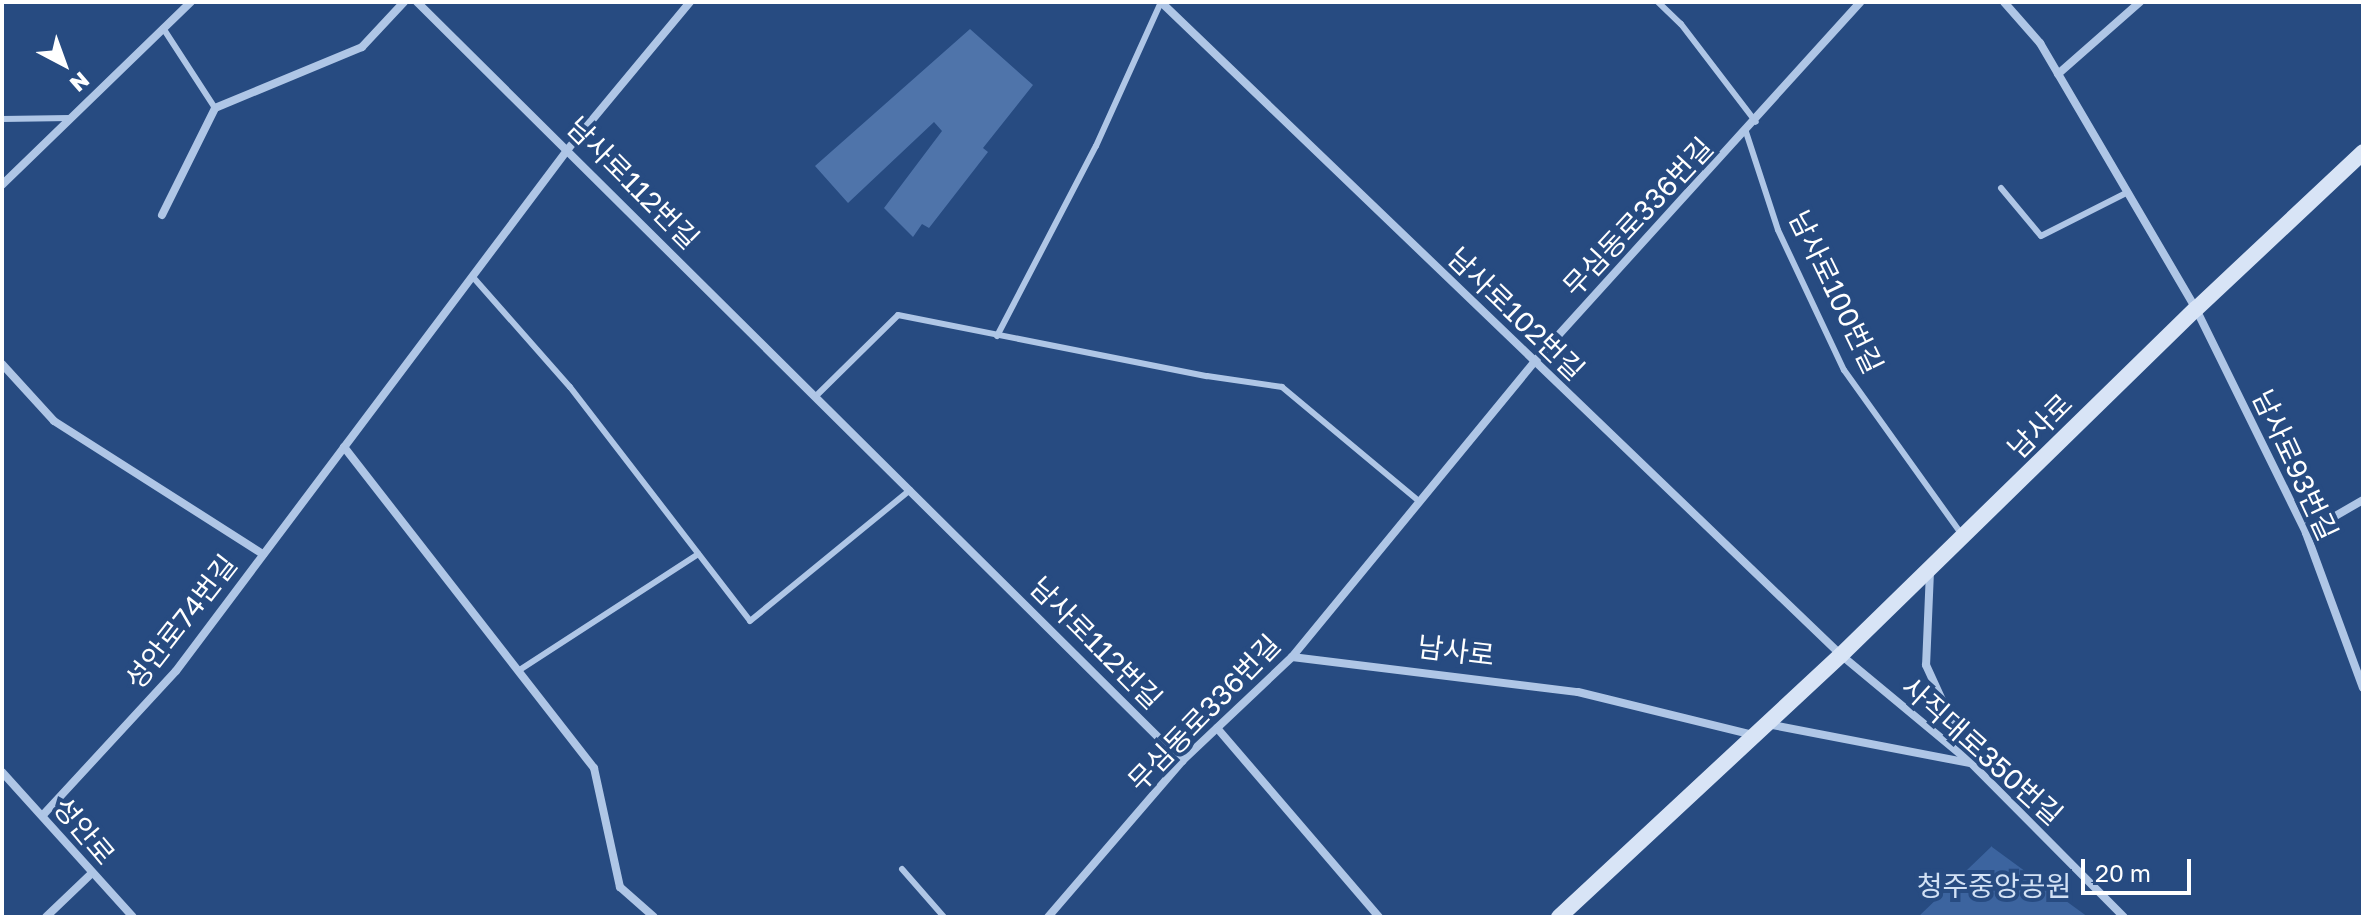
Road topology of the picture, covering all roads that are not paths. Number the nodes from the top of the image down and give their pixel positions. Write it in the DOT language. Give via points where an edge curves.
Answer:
graph roads {
  1 [pos="191,2"];
  2 [pos="404,2"];
  3 [pos="417,2"];
  4 [pos="690,2"];
  5 [pos="1161,2"];
  6 [pos="1658,2"];
  7 [pos="1861,2"];
  8 [pos="2004,2"];
  9 [pos="2140,2"];
  10 [pos="163,28"];
  11 [pos="2058,74"];
  12 [pos="215,108"];
  13 [pos="70,118"];
  14 [pos="2,119"];
  15 [pos="1756,122"];
  16 [pos="1746,132"];
  17 [pos="568,149"];
  18 [pos="2363,152"];
  19 [pos="2,185"];
  20 [pos="2001,188"];
  21 [pos="2128,192"];
  22 [pos="162,215"];
  23 [pos="472,276"];
  24 [pos="2196,309"];
  25 [pos="997,336"];
  26 [pos="1534,362"];
  27 [pos="2,364"];
  28 [pos="816,396"];
  29 [pos="344,447"];
  30 [pos="910,490"];
  31 [pos="2363,500"];
  32 [pos="1419,501"];
  33 [pos="2306,533"];
  34 [pos="1964,537"];
  35 [pos="263,554"];
  36 [pos="698,554"];
  37 [pos="1930,571"];
  38 [pos="1841,655"];
  39 [pos="1292,657"];
  40 [pos="518,671"];
  41 [pos="2363,688"];
  42 [pos="1217,728"];
  43 [pos="1759,729"];
  44 [pos="1182,761"];
  45 [pos="1971,763"];
  46 [pos="2,772"];
  47 [pos="43,815"];
  48 [pos="902,869"];
  49 [pos="91,874"];
  50 [pos="46,917"];
  51 [pos="133,917"];
  52 [pos="654,917"];
  53 [pos="944,917"];
  54 [pos="1048,917"];
  55 [pos="1379,917"];
  56 [pos="1559,917"];
  57 [pos="2124,917"];
  1 -- 10 [label="street"];
  2 -- 12 [label="street" via="362,47"];
  3 -- 17 [label="street, 남사로112번길"];
  4 -- 17 [label="street, 성안로74번길"];
  5 -- 25 [label="lane, 남사로102번길" via="1096,146"];
  5 -- 26 [label="street, 남사로102번길"];
  6 -- 15 [label="lane"];
  7 -- 15 [label="street, 무심동로336번길"];
  8 -- 11 [label="street, 남사로93번길" via="2040,43"];
  9 -- 11 [label="street"];
  10 -- 12 [label="lane"];
  10 -- 13 [label="street"];
  11 -- 21 [label="street, 남사로93번길"];
  12 -- 22 [label="street"];
  13 -- 14 [label="lane"];
  13 -- 19 [label="street"];
  15 -- 16 [label="street, 무심동로336번길"];
  16 -- 26 [label="street, 무심동로336번길"];
  16 -- 34 [label="lane, 남사로100번길" via="1778,230 1844,370"];
  17 -- 23 [label="street, 성안로74번길"];
  17 -- 28 [label="street, 남사로112번길"];
  18 -- 24 [label="street, 남사로"];
  20 -- 21 [label="lane" via="2041,236"];
  21 -- 24 [label="street, 남사로93번길"];
  23 -- 29 [label="street, 성안로74번길"];
  23 -- 36 [label="lane" via="570,387"];
  24 -- 33 [label="street, 남사로93번길"];
  24 -- 34 [label="street, 남사로"];
  25 -- 28 [label="lane" via="898,315"];
  25 -- 32 [label="lane" via="1282,387"];
  26 -- 32 [label="street, 무심동로336번길"];
  26 -- 38 [label="street, 남사로102번길"];
  27 -- 35 [label="street" via="54,421"];
  28 -- 30 [label="street, 남사로112번길"];
  29 -- 35 [label="street, 성안로74번길"];
  29 -- 40 [label="street"];
  30 -- 36 [label="lane" via="750,621"];
  30 -- 44 [label="street, 남사로112번길"];
  31 -- 33 [label="street"];
  32 -- 39 [label="street, 무심동로336번길"];
  33 -- 41 [label="street, 남사로93번길"];
  34 -- 37 [label="street, 남사로"];
  35 -- 47 [label="street, 성안로74번길" via="176,671"];
  36 -- 40 [label="lane"];
  37 -- 38 [label="street, 남사로"];
  37 -- 45 [label="street" via="1926,665"];
  38 -- 43 [label="street, 남사로"];
  38 -- 45 [label="street, 사직대로350번길"];
  39 -- 42 [label="street, 무심동로336번길"];
  39 -- 43 [label="street, 남사로" via="1578,692"];
  40 -- 52 [label="street" via="594,768 620,887"];
  42 -- 44 [label="street, 무심동로336번길"];
  42 -- 55 [label="street"];
  43 -- 45 [label="street"];
  43 -- 56 [label="street, 남사로"];
  44 -- 54 [label="street, 무심동로336번길"];
  45 -- 57 [label="street, 사직대로350번길"];
  46 -- 47 [label="street, 성안로"];
  47 -- 49 [label="street, 성안로"];
  48 -- 53 [label="lane"];
  49 -- 50 [label="street"];
  49 -- 51 [label="street, 성안로"];
}
